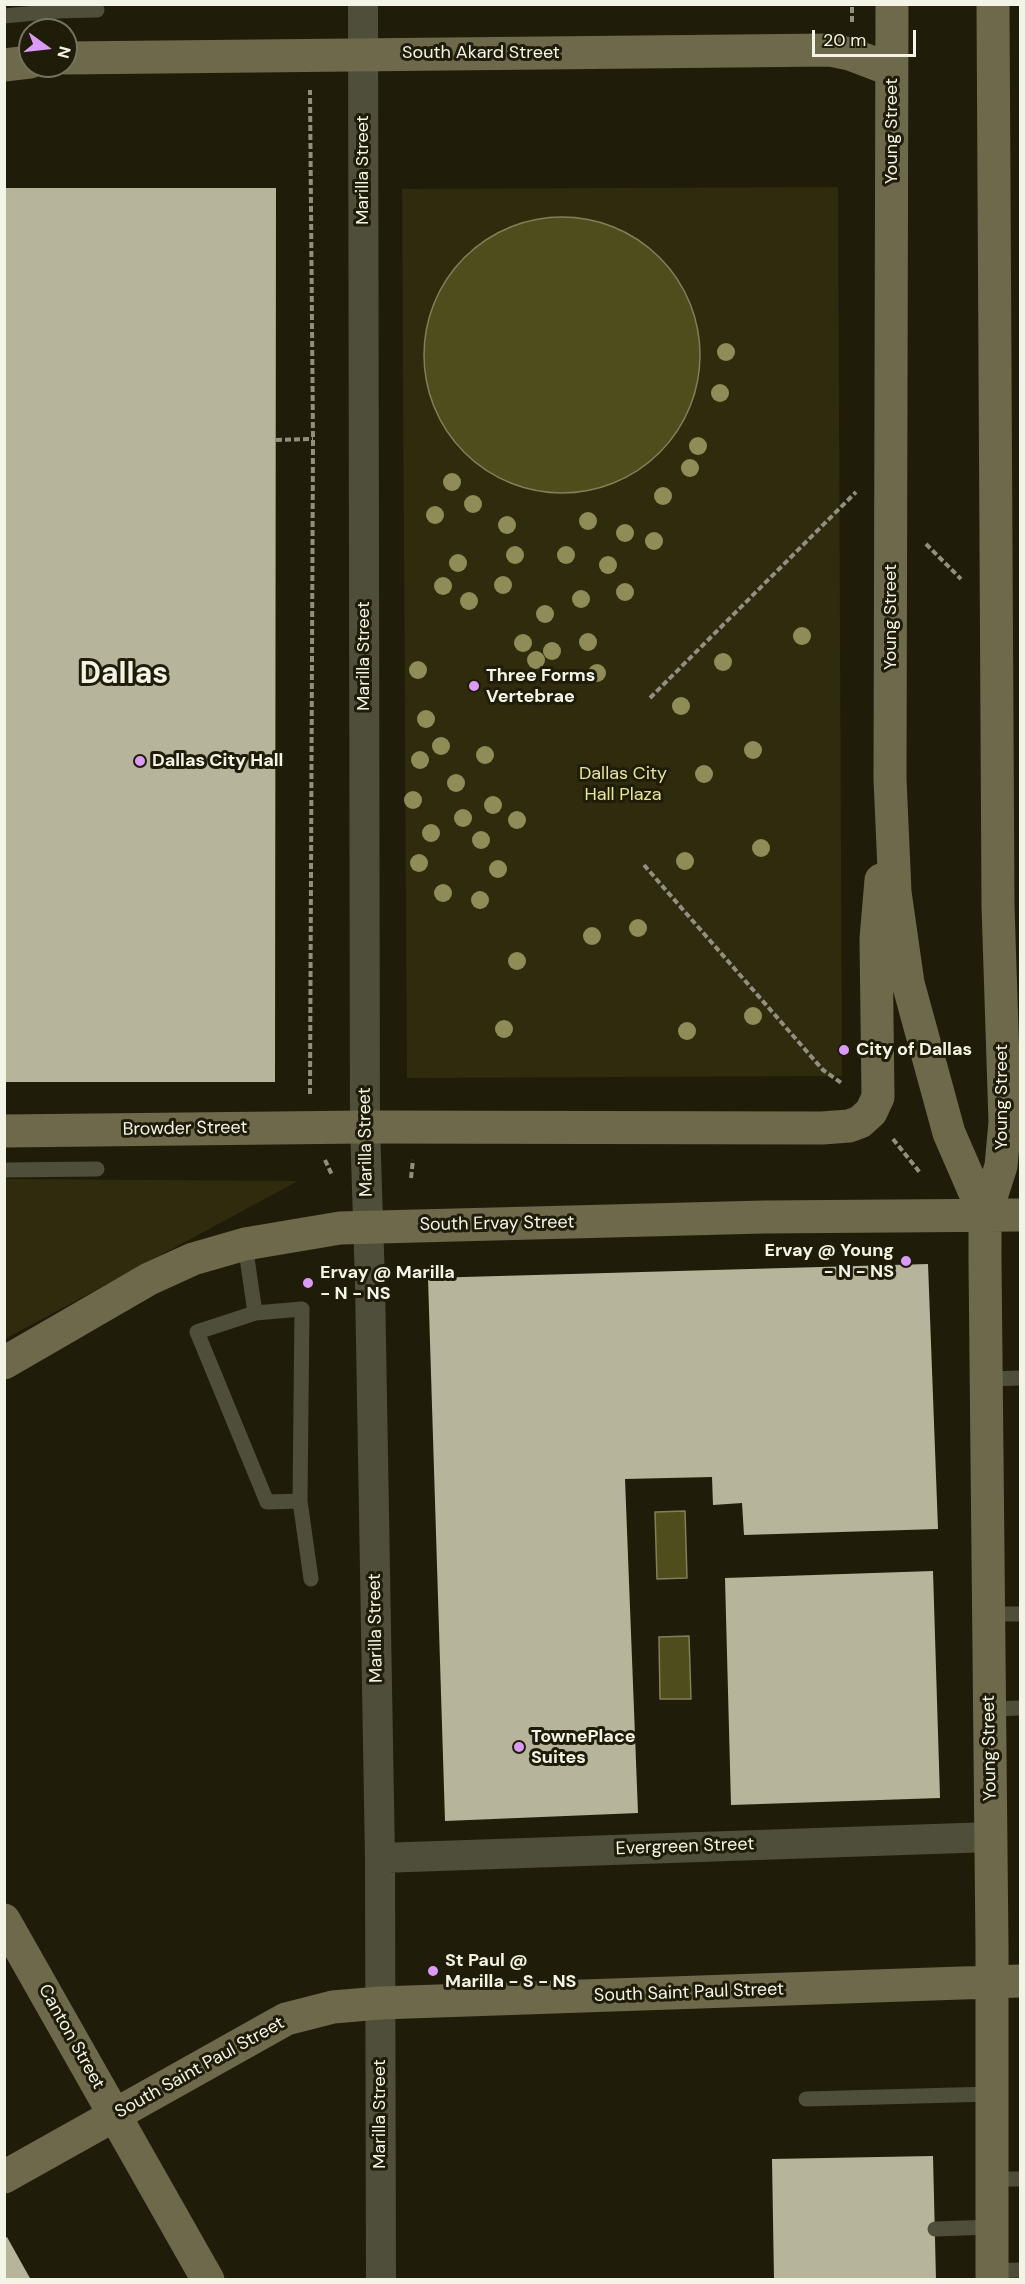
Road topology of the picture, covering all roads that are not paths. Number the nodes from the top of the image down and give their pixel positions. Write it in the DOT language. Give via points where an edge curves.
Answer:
graph roads {
  1 [pos="363,4"];
  2 [pos="892,4"];
  3 [pos="993,4"];
  4 [pos="97,10"];
  5 [pos="4,16"];
  6 [pos="364,54"];
  7 [pos="78,58"];
  8 [pos="892,70"];
  9 [pos="890,779"];
  10 [pos="365,1127"];
  11 [pos="4,1131"];
  12 [pos="97,1169"];
  13 [pos="4,1170"];
  14 [pos="1020,1215"];
  15 [pos="986,1216"];
  16 [pos="368,1227"];
  17 [pos="245,1244"];
  18 [pos="255,1312"];
  19 [pos="4,1363"];
  20 [pos="1020,1378"];
  21 [pos="986,1379"];
  22 [pos="300,1501"];
  23 [pos="311,1579"];
  24 [pos="988,1614"];
  25 [pos="1020,1614"];
  26 [pos="1005,1709"];
  27 [pos="991,1837"];
  28 [pos="380,1858"];
  29 [pos="4,1920"];
  30 [pos="1006,1982"];
  31 [pos="380,2003"];
  32 [pos="992,2094"];
  33 [pos="806,2099"];
  34 [pos="114,2115"];
  35 [pos="4,2177"];
  36 [pos="1006,2179"];
  37 [pos="992,2227"];
  38 [pos="935,2229"];
  39 [pos="1001,2273"];
  40 [pos="208,2280"];
  41 [pos="381,2280"];
  1 -- 6 [label="street, Marilla Street"];
  2 -- 8 [label="main road, Young Street"];
  3 -- 15 [label="main road, Young Street" via="998,906 1005,1122 1001,1167"];
  4 -- 5 [label="lane"];
  6 -- 7 [label="main road, South Akard Street"];
  6 -- 8 [label="main road, South Akard Street" via="830,50"];
  6 -- 10 [label="street, Marilla Street"];
  8 -- 9 [label="main road, Young Street"];
  9 -- 10 [label="main road, Browder Street" via="876,939 878,1096 871,1112 860,1122 822,1128"];
  9 -- 15 [label="main road, Young Street" via="896,892 908,983 949,1133"];
  10 -- 11 [label="main road, Browder Street"];
  10 -- 16 [label="street, Marilla Street"];
  12 -- 13 [label="lane"];
  14 -- 15 [label="main road, South Ervay Street"];
  15 -- 16 [label="main road, South Ervay Street"];
  15 -- 21 [label="main road, Young Street"];
  16 -- 17 [label="main road, South Ervay Street"];
  16 -- 28 [label="street, Marilla Street"];
  17 -- 18 [label="lane"];
  17 -- 19 [label="main road, South Ervay Street" via="193,1259 149,1279"];
  18 -- 22 [label="lane" via="302,1309"];
  18 -- 22 [label="lane" via="197,1332 267,1502"];
  20 -- 21 [label="lane"];
  21 -- 24 [label="main road, Young Street"];
  22 -- 23 [label="lane"];
  24 -- 25 [label="lane"];
  24 -- 26 [label="main road, Young Street"];
  26 -- 27 [label="main road, Young Street"];
  27 -- 28 [label="street, Evergreen Street"];
  27 -- 30 [label="main road, Young Street"];
  28 -- 31 [label="street, Marilla Street"];
  29 -- 34 [label="main road, Canton Street"];
  30 -- 31 [label="main road, South Saint Paul Street"];
  30 -- 32 [label="main road, Young Street"];
  31 -- 34 [label="main road, South Saint Paul Street" via="333,2007 286,2019"];
  31 -- 41 [label="street, Marilla Street"];
  32 -- 33 [label="lane"];
  32 -- 36 [label="main road, Young Street"];
  34 -- 35 [label="main road, South Saint Paul Street"];
  34 -- 40 [label="main road, Canton Street"];
  36 -- 37 [label="main road, Young Street"];
  37 -- 38 [label="lane"];
  37 -- 39 [label="main road, Young Street"];
}
